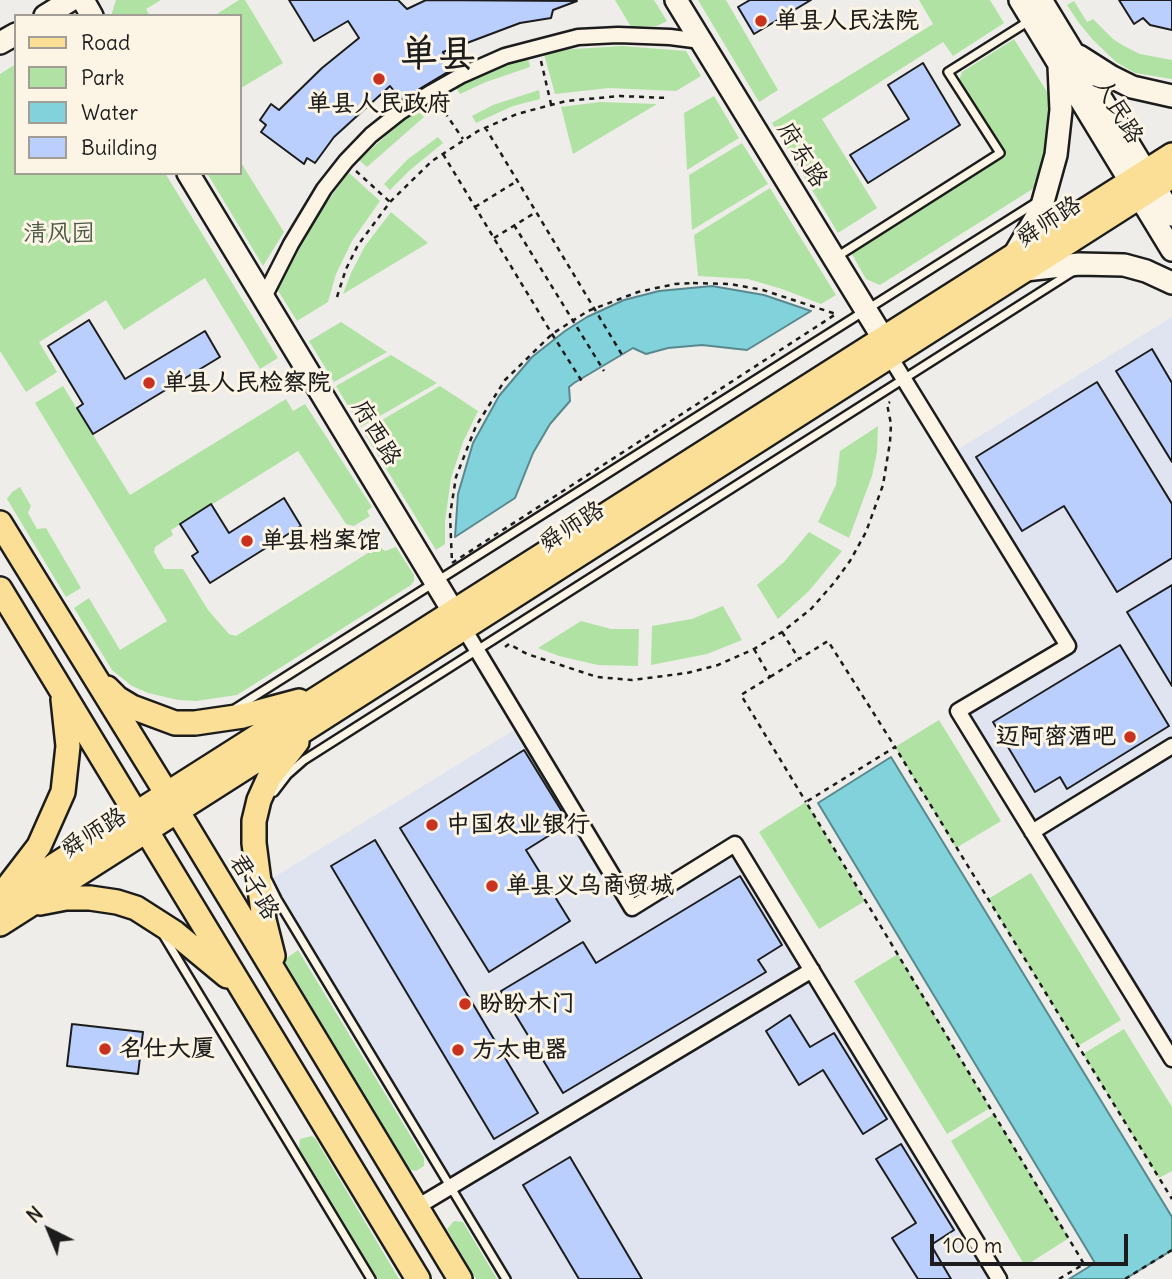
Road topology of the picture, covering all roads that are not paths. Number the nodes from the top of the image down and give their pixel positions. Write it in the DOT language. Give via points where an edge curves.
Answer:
graph roads {
  1 [pos="71,0"];
  2 [pos="676,0"];
  3 [pos="1020,0"];
  4 [pos="1036,10"];
  5 [pos="48,14"];
  6 [pos="701,41"];
  7 [pos="1065,58"];
  8 [pos="1172,96"];
  9 [pos="1172,155"];
  10 [pos="189,175"];
  11 [pos="1148,182"];
  12 [pos="1044,197"];
  13 [pos="1172,215"];
  14 [pos="1172,250"];
  15 [pos="835,258"];
  16 [pos="1018,262"];
  17 [pos="1084,264"];
  18 [pos="1172,283"];
  19 [pos="264,297"];
  20 [pos="866,310"];
  21 [pos="886,346"];
  22 [pos="0,523"];
  23 [pos="0,589"];
  24 [pos="458,619"];
  25 [pos="87,665"];
  26 [pos="59,686"];
  27 [pos="334,687"];
  28 [pos="324,717"];
  29 [pos="218,720"];
  30 [pos="1172,746"];
  31 [pos="271,797"];
  32 [pos="172,802"];
  33 [pos="261,817"];
  34 [pos="141,822"];
  35 [pos="1032,832"];
  36 [pos="0,898"];
  37 [pos="152,918"];
  38 [pos="0,924"];
  39 [pos="811,970"];
  40 [pos="279,979"];
  41 [pos="248,998"];
  42 [pos="1172,1059"];
  43 [pos="450,1187"];
  44 [pos="416,1207"];
  45 [pos="371,1279"];
  46 [pos="418,1279"];
  47 [pos="460,1279"];
  48 [pos="506,1279"];
  49 [pos="999,1279"];
  1 -- 5 [label="street"];
  2 -- 6 [label="street, 府东路"];
  3 -- 4 [label="street, 人民路"];
  4 -- 7 [label="street, 人民路"];
  4 -- 15 [label="lane" via="948,72 1000,153"];
  6 -- 15 [label="street, 府东路"];
  6 -- 19 [label="street" via="578,37 461,75 400,112 346,161 324,189"];
  7 -- 8 [label="street" via="1132,87"];
  7 -- 11 [label="street, 人民路"];
  7 -- 12 [label="street" via="1056,155"];
  9 -- 11 [label="main road, 舜师路"];
  10 -- 19 [label="street, 府西路"];
  11 -- 13 [label="street, 人民路"];
  11 -- 14 [label="street, 人民路"];
  11 -- 16 [label="main road, 舜师路"];
  12 -- 16 [label="street"];
  12 -- 20 [label="lane"];
  15 -- 20 [label="street, 府东路"];
  16 -- 17 [label="street"];
  16 -- 21 [label="main road, 舜师路"];
  17 -- 18 [label="street" via="1124,265"];
  17 -- 31 [label="lane" via="303,760"];
  19 -- 24 [label="street, 府西路"];
  20 -- 21 [label="street, 府东路"];
  20 -- 29 [label="lane"];
  21 -- 24 [label="main road, 舜师路"];
  21 -- 35 [label="street" via="1068,646 958,711"];
  22 -- 25 [label="main road, 君子路"];
  23 -- 26 [label="main road"];
  24 -- 27 [label="main road, 舜师路"];
  24 -- 28 [label="main road, 舜师路"];
  24 -- 39 [label="street" via="632,908 735,845"];
  25 -- 29 [label="main road" via="117,698 154,717 175,723"];
  25 -- 32 [label="main road, 君子路"];
  26 -- 34 [label="main road"];
  26 -- 36 [label="main road" via="68,746 64,792 38,846"];
  27 -- 29 [label="main road" via="289,705"];
  27 -- 32 [label="main road, 舜师路"];
  28 -- 32 [label="main road, 舜师路"];
  28 -- 33 [label="main road" via="269,778 259,800"];
  30 -- 35 [label="street"];
  32 -- 34 [label="main road, 舜师路"];
  32 -- 40 [label="main road, 君子路"];
  33 -- 40 [label="main road" via="254,843 264,919"];
  33 -- 43 [label="lane" via="270,885"];
  34 -- 36 [label="main road, 舜师路"];
  34 -- 38 [label="main road, 舜师路"];
  34 -- 41 [label="main road"];
  35 -- 42 [label="street"];
  37 -- 38 [label="main road" via="117,902 66,898 42,902"];
  37 -- 41 [label="main road" via="212,963"];
  37 -- 45 [label="lane"];
  39 -- 43 [label="street"];
  39 -- 49 [label="street"];
  40 -- 44 [label="main road, 君子路"];
  41 -- 46 [label="main road"];
  43 -- 44 [label="street"];
  43 -- 48 [label="lane"];
  44 -- 47 [label="main road, 君子路"];
}
